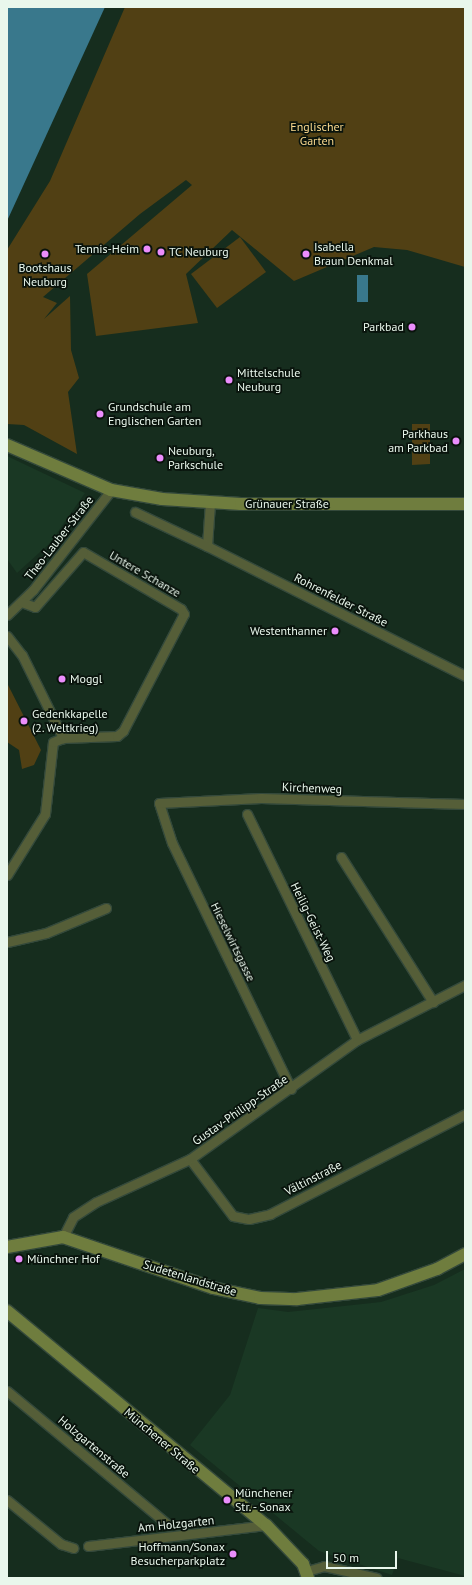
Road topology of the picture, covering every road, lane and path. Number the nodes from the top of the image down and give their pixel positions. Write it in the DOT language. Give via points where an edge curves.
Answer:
graph roads {
  1 [pos="7,445"];
  2 [pos="111,490"];
  3 [pos="210,503"];
  4 [pos="465,504"];
  5 [pos="136,512"];
  6 [pos="207,546"];
  7 [pos="21,602"];
  8 [pos="7,615"];
  9 [pos="7,636"];
  10 [pos="465,676"];
  11 [pos="63,738"];
  12 [pos="159,803"];
  13 [pos="465,804"];
  14 [pos="247,814"];
  15 [pos="341,857"];
  16 [pos="9,871"];
  17 [pos="106,908"];
  18 [pos="7,942"];
  19 [pos="465,985"];
  20 [pos="433,1002"];
  21 [pos="357,1040"];
  22 [pos="291,1089"];
  23 [pos="465,1114"];
  24 [pos="190,1159"];
  25 [pos="63,1236"];
  26 [pos="7,1247"];
  27 [pos="465,1254"];
  28 [pos="7,1311"];
  29 [pos="7,1391"];
  30 [pos="7,1500"];
  31 [pos="166,1523"];
  32 [pos="266,1525"];
  33 [pos="88,1546"];
  34 [pos="73,1548"];
  35 [pos="308,1574"];
  36 [pos="377,1578"];
  1 -- 2 [label="street, Grünauer Straße"];
  2 -- 3 [label="street, Grünauer Straße" via="162,499"];
  2 -- 7 [label="street, Theo-Lauber-Straße"];
  3 -- 4 [label="street, Grünauer Straße"];
  3 -- 6 [label="street"];
  5 -- 6 [label="street, Rohrenfelder Straße"];
  6 -- 10 [label="street, Rohrenfelder Straße"];
  7 -- 8 [label="street, Theo-Lauber-Straße"];
  7 -- 11 [label="street, Untere Schanze" via="35,607 83,552 181,609 184,614 123,731 117,736"];
  9 -- 11 [label="street" via="22,655"];
  11 -- 16 [label="street" via="53,742 45,814"];
  12 -- 13 [label="street, Kirchenweg" via="261,798"];
  12 -- 22 [label="street, Hieselwirtsgasse" via="172,844"];
  14 -- 21 [label="street, Heilig-Geist-Weg"];
  15 -- 20 [label="street"];
  17 -- 18 [label="street" via="46,933"];
  19 -- 20 [label="street, Gustav-Philipp-Straße"];
  20 -- 21 [label="street, Gustav-Philipp-Straße"];
  21 -- 22 [label="street, Gustav-Philipp-Straße"];
  22 -- 24 [label="street, Gustav-Philipp-Straße"];
  23 -- 24 [label="street, Vältinstraße" via="270,1214 249,1219 233,1216"];
  24 -- 25 [label="street, Gustav-Philipp-Straße" via="96,1202 73,1218"];
  25 -- 26 [label="street"];
  25 -- 27 [label="street, Sudetenlandstraße" via="213,1288 260,1298 297,1300 365,1293 431,1271"];
  28 -- 32 [label="street, Münchener Straße"];
  29 -- 31 [label="street, Holzgartenstraße"];
  30 -- 34 [label="street" via="61,1544"];
  32 -- 33 [label="street, Am Holzgarten"];
  32 -- 35 [label="street, Münchener Straße"];
  35 -- 36 [label="street" via="324,1566"];
}
